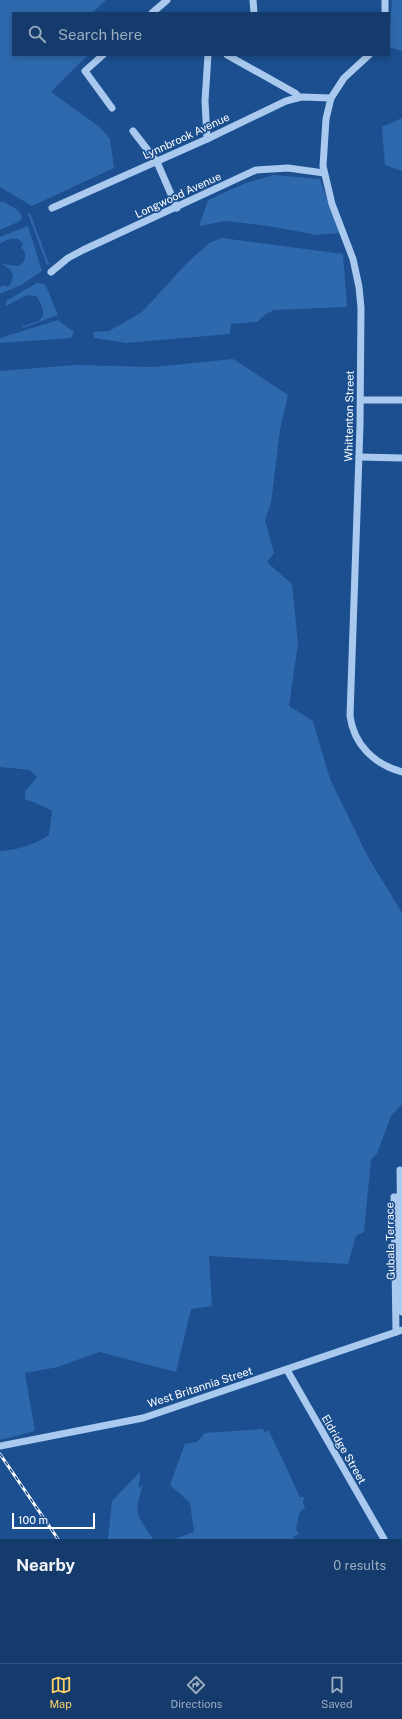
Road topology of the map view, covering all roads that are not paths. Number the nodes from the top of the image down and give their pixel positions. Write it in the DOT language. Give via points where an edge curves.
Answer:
graph roads {
  1 [pos="167,0"];
  2 [pos="253,0"];
  3 [pos="385,0"];
  4 [pos="154,12"];
  5 [pos="254,12"];
  6 [pos="385,12"];
  7 [pos="102,56"];
  8 [pos="208,56"];
  9 [pos="368,56"];
  10 [pos="239,58"];
  11 [pos="297,98"];
  12 [pos="331,98"];
  13 [pos="112,108"];
  14 [pos="133,131"];
  15 [pos="207,139"];
  16 [pos="157,162"];
  17 [pos="324,173"];
  18 [pos="52,208"];
  19 [pos="177,208"];
  20 [pos="51,272"];
  21 [pos="361,400"];
  22 [pos="402,400"];
  23 [pos="359,457"];
  24 [pos="402,458"];
  25 [pos="402,772"];
  26 [pos="400,1170"];
  27 [pos="400,1197"];
  28 [pos="402,1312"];
  29 [pos="399,1331"];
  30 [pos="287,1370"];
  31 [pos="0,1446"];
  32 [pos="384,1539"];
  1 -- 4 [label="street"];
  2 -- 5 [label="street"];
  3 -- 6 [label="street"];
  7 -- 13 [label="street" via="85,71"];
  8 -- 15 [label="street" via="205,101"];
  9 -- 12 [label="street, Whittenton Street" via="344,78"];
  10 -- 11 [label="street" via="297,95"];
  11 -- 12 [label="street, Lynnbrook Avenue"];
  11 -- 15 [label="street, Lynnbrook Avenue"];
  12 -- 17 [label="street, Whittenton Street" via="326,124"];
  14 -- 16 [label="street"];
  15 -- 16 [label="street, Lynnbrook Avenue"];
  16 -- 18 [label="street, Lynnbrook Avenue"];
  16 -- 19 [label="street"];
  17 -- 19 [label="street, Longwood Avenue" via="288,168 256,170"];
  17 -- 21 [label="street, Whittenton Street" via="332,204 353,259 359,287"];
  19 -- 20 [label="street, Longwood Avenue" via="83,250"];
  21 -- 22 [label="street"];
  21 -- 23 [label="street, Whittenton Street"];
  23 -- 24 [label="street"];
  23 -- 25 [label="street, Whittenton Street" via="351,722 357,740 370,756"];
  26 -- 27 [label="street, Gubala Terrace"];
  27 -- 28 [label="street, Gubala Terrace"];
  27 -- 29 [label="street, Gubala Terrace" via="394,1197"];
  29 -- 30 [label="street, West Britannia Street"];
  30 -- 31 [label="street, West Britannia Street" via="143,1418"];
  30 -- 32 [label="street, Eldridge Street"];
}
